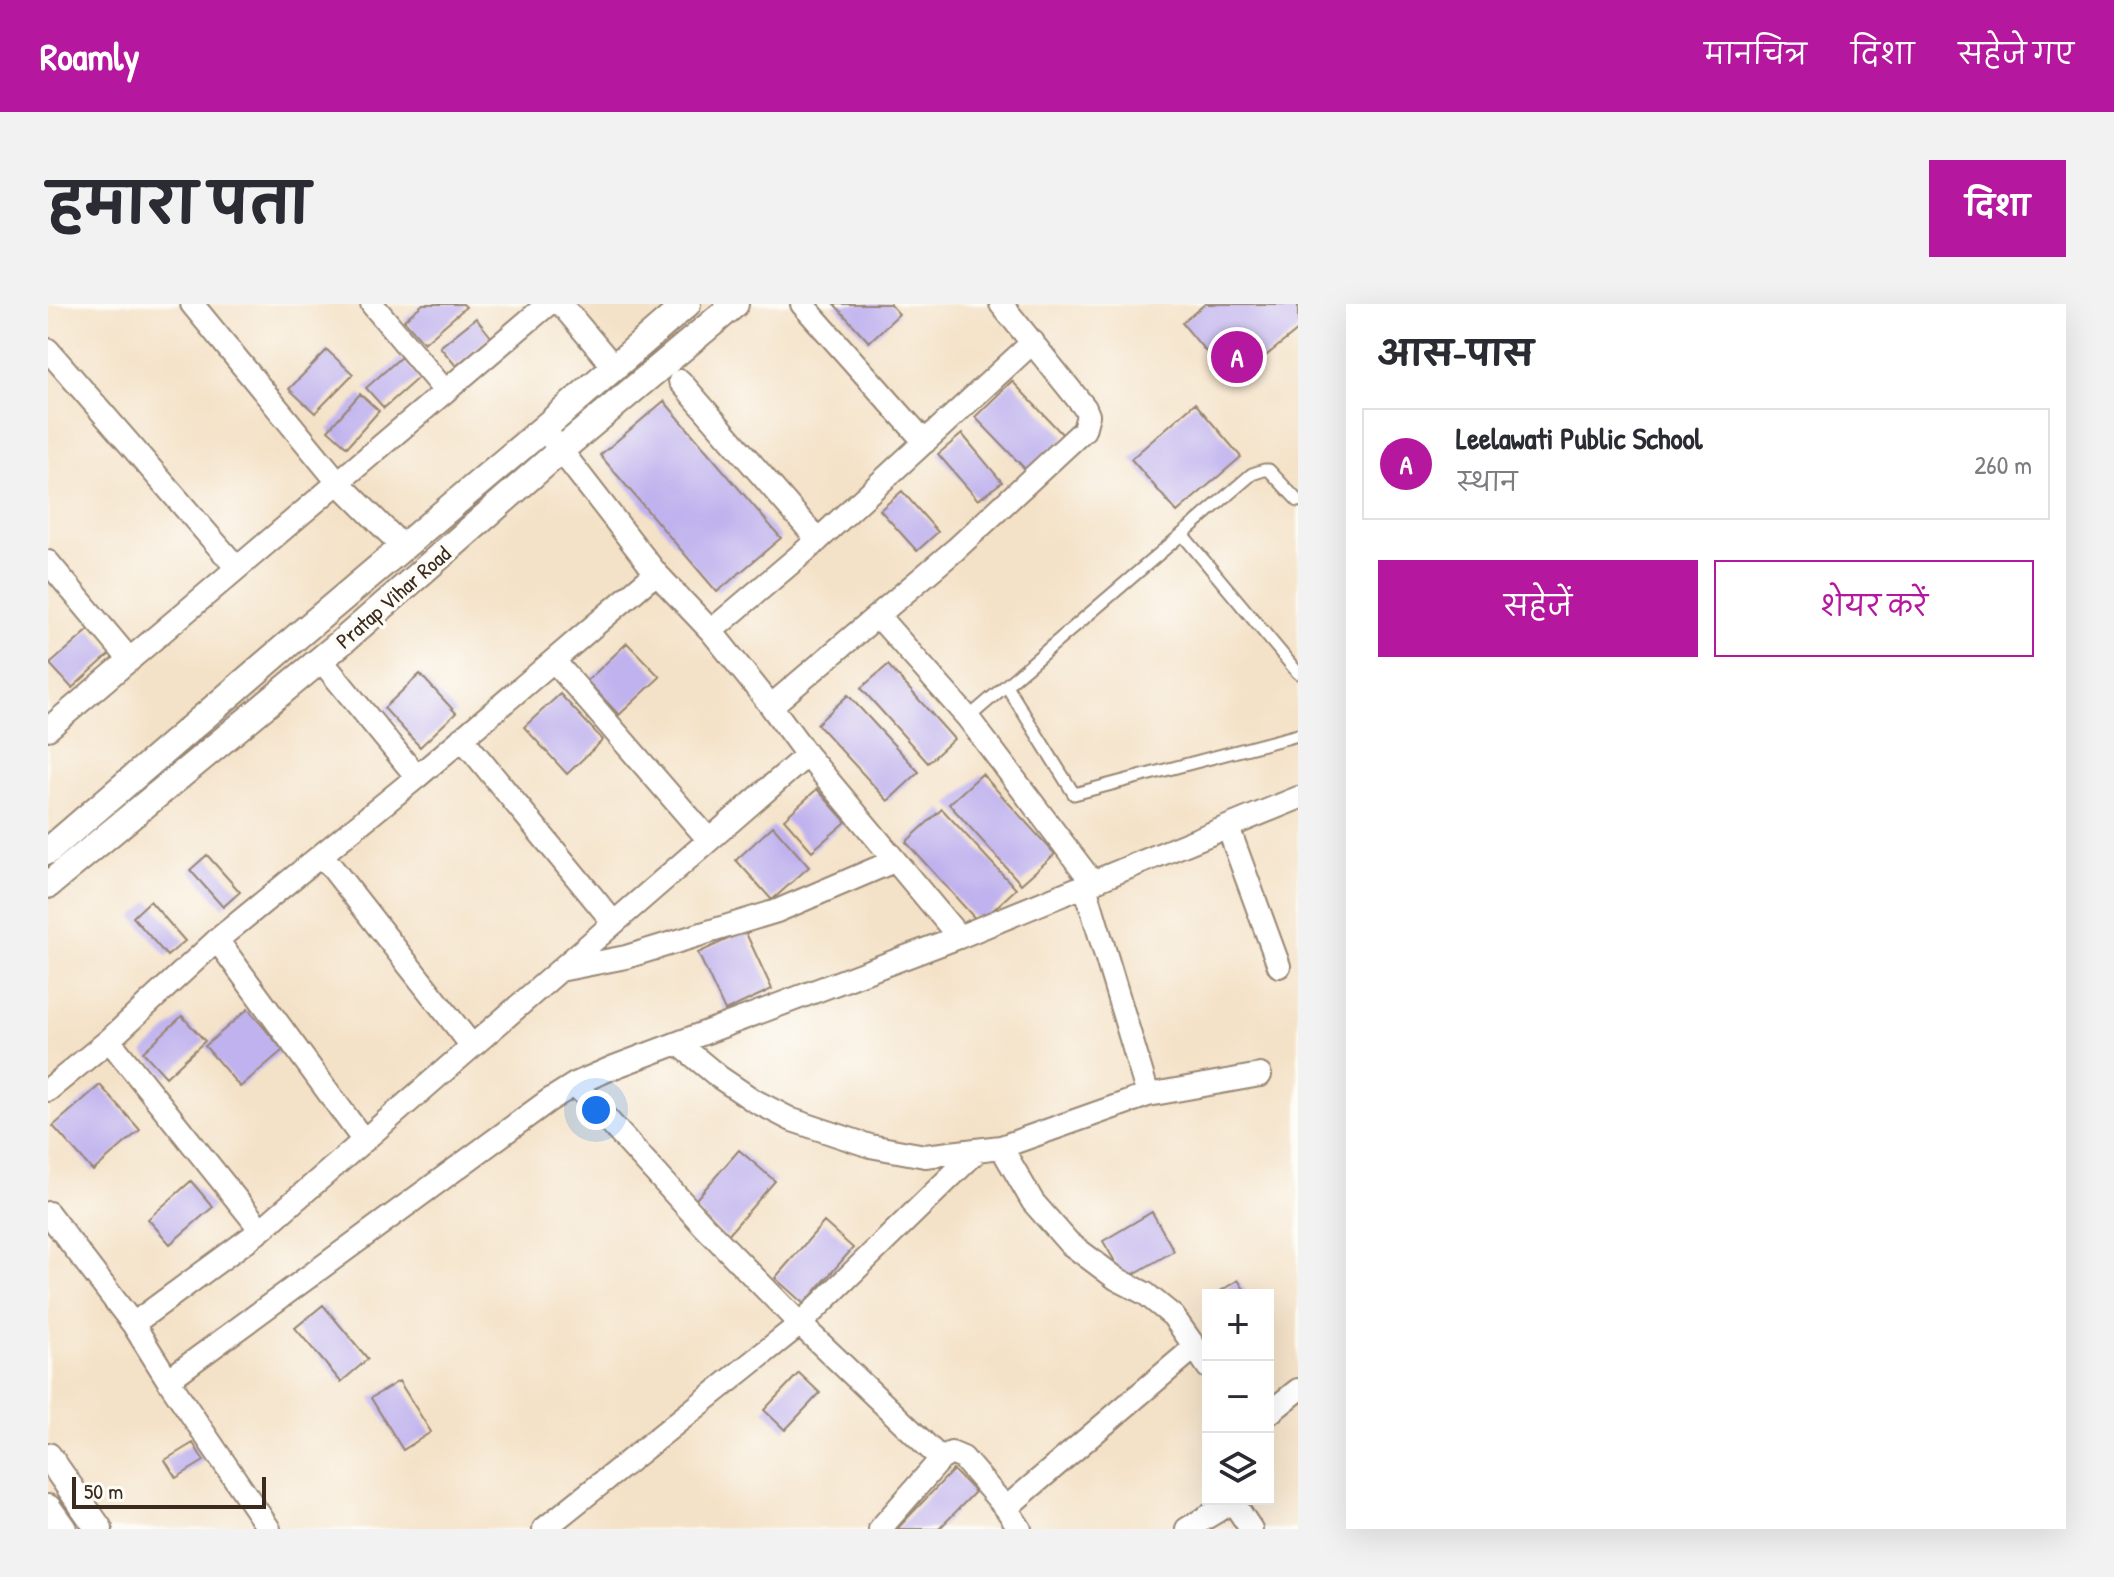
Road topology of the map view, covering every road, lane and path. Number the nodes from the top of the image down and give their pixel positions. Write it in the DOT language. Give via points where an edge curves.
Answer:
graph roads {
  1 [pos="192,304"];
  2 [pos="372,304"];
  3 [pos="548,304"];
  4 [pos="561,304"];
  5 [pos="687,304"];
  6 [pos="735,304"];
  7 [pos="802,304"];
  8 [pos="1001,304"];
  9 [pos="1033,342"];
  10 [pos="48,350"];
  11 [pos="614,367"];
  12 [pos="680,381"];
  13 [pos="445,391"];
  14 [pos="544,428"];
  15 [pos="925,442"];
  16 [pos="561,450"];
  17 [pos="338,482"];
  18 [pos="1298,501"];
  19 [pos="1182,534"];
  20 [pos="818,540"];
  21 [pos="404,548"];
  22 [pos="48,562"];
  23 [pos="237,568"];
  24 [pos="656,573"];
  25 [pos="878,616"];
  26 [pos="711,631"];
  27 [pos="130,660"];
  28 [pos="321,660"];
  29 [pos="554,661"];
  30 [pos="1298,673"];
  31 [pos="1006,685"];
  32 [pos="771,706"];
  33 [pos="968,718"];
  34 [pos="48,729"];
  35 [pos="1298,735"];
  36 [pos="462,738"];
  37 [pos="807,755"];
  38 [pos="417,777"];
  39 [pos="1298,798"];
  40 [pos="1228,827"];
  41 [pos="709,840"];
  42 [pos="48,851"];
  43 [pos="322,855"];
  44 [pos="894,861"];
  45 [pos="1089,884"];
  46 [pos="48,885"];
  47 [pos="614,923"];
  48 [pos="959,937"];
  49 [pos="217,940"];
  50 [pos="1279,966"];
  51 [pos="559,971"];
  52 [pos="109,1040"];
  53 [pos="679,1044"];
  54 [pos="472,1046"];
  55 [pos="1260,1075"];
  56 [pos="575,1084"];
  57 [pos="48,1090"];
  58 [pos="1148,1095"];
  59 [pos="364,1141"];
  60 [pos="1001,1147"];
  61 [pos="978,1150"];
  62 [pos="48,1213"];
  63 [pos="261,1230"];
  64 [pos="133,1324"];
  65 [pos="800,1324"];
  66 [pos="1195,1347"];
  67 [pos="1204,1361"];
  68 [pos="168,1380"];
  69 [pos="1298,1390"];
  70 [pos="1274,1409"];
  71 [pos="48,1456"];
  72 [pos="941,1459"];
  73 [pos="1227,1505"];
  74 [pos="1238,1505"];
  75 [pos="48,1508"];
  76 [pos="1006,1508"];
  77 [pos="63,1529"];
  78 [pos="99,1529"];
  79 [pos="269,1529"];
  80 [pos="544,1529"];
  81 [pos="880,1529"];
  82 [pos="1020,1529"];
  83 [pos="1187,1529"];
  84 [pos="1251,1529"];
  1 -- 17 [label="street"];
  2 -- 13 [label="street"];
  3 -- 13 [label="street"];
  4 -- 11 [label="street"];
  5 -- 11 [label="street, Pratap Vihar Road"];
  6 -- 16 [label="street, Pratap Vihar Road"];
  7 -- 15 [label="street"];
  8 -- 9 [label="street"];
  9 -- 15 [label="street"];
  9 -- 25 [label="street" via="1085,408 1084,430"];
  10 -- 23 [label="street"];
  11 -- 14 [label="street, Pratap Vihar Road"];
  12 -- 20 [label="street"];
  13 -- 17 [label="street"];
  14 -- 16 [label="street"];
  14 -- 21 [label="street, Pratap Vihar Road"];
  15 -- 20 [label="street"];
  16 -- 24 [label="street"];
  16 -- 28 [label="street, Pratap Vihar Road"];
  17 -- 21 [label="street"];
  17 -- 23 [label="street"];
  18 -- 19 [label="lane" via="1269,470 1257,471"];
  19 -- 30 [label="lane"];
  19 -- 31 [label="lane"];
  20 -- 26 [label="street"];
  21 -- 42 [label="street, Pratap Vihar Road"];
  22 -- 27 [label="street"];
  23 -- 27 [label="street"];
  24 -- 26 [label="street"];
  24 -- 29 [label="street"];
  25 -- 32 [label="street"];
  25 -- 33 [label="street"];
  26 -- 32 [label="street"];
  27 -- 34 [label="street"];
  28 -- 38 [label="street"];
  28 -- 46 [label="street, Pratap Vihar Road"];
  29 -- 36 [label="street"];
  29 -- 41 [label="street"];
  31 -- 33 [label="lane"];
  31 -- 35 [label="lane" via="1074,794"];
  32 -- 37 [label="street"];
  33 -- 45 [label="street"];
  36 -- 38 [label="street"];
  36 -- 47 [label="street"];
  37 -- 41 [label="street"];
  37 -- 44 [label="street"];
  38 -- 43 [label="street"];
  39 -- 40 [label="street"];
  40 -- 45 [label="street"];
  40 -- 50 [label="street"];
  41 -- 47 [label="street"];
  43 -- 49 [label="street"];
  43 -- 54 [label="street"];
  44 -- 48 [label="street"];
  44 -- 51 [label="street" via="777,911 626,957"];
  45 -- 48 [label="street"];
  45 -- 58 [label="street"];
  47 -- 51 [label="street"];
  48 -- 53 [label="street"];
  49 -- 52 [label="street"];
  49 -- 59 [label="street"];
  51 -- 54 [label="street"];
  52 -- 57 [label="street"];
  52 -- 63 [label="street"];
  53 -- 56 [label="street"];
  53 -- 61 [label="street" via="753,1100 792,1120 870,1146 925,1156"];
  54 -- 59 [label="street"];
  55 -- 58 [label="street"];
  56 -- 65 [label="street"];
  56 -- 68 [label="street"];
  58 -- 60 [label="street"];
  59 -- 63 [label="street"];
  60 -- 61 [label="street"];
  60 -- 66 [label="street" via="1033,1202 1069,1243 1173,1316"];
  61 -- 65 [label="street"];
  62 -- 64 [label="street"];
  63 -- 64 [label="street"];
  64 -- 68 [label="street"];
  65 -- 72 [label="street"];
  65 -- 80 [label="street"];
  66 -- 67 [label="street"];
  66 -- 76 [label="street"];
  68 -- 79 [label="street"];
  69 -- 70 [label="street"];
  71 -- 78 [label="street"];
  72 -- 76 [label="street" via="951,1453 963,1458"];
  72 -- 81 [label="street"];
  73 -- 83 [label="street"];
  74 -- 84 [label="street"];
  75 -- 77 [label="street"];
  76 -- 82 [label="street"];
}
